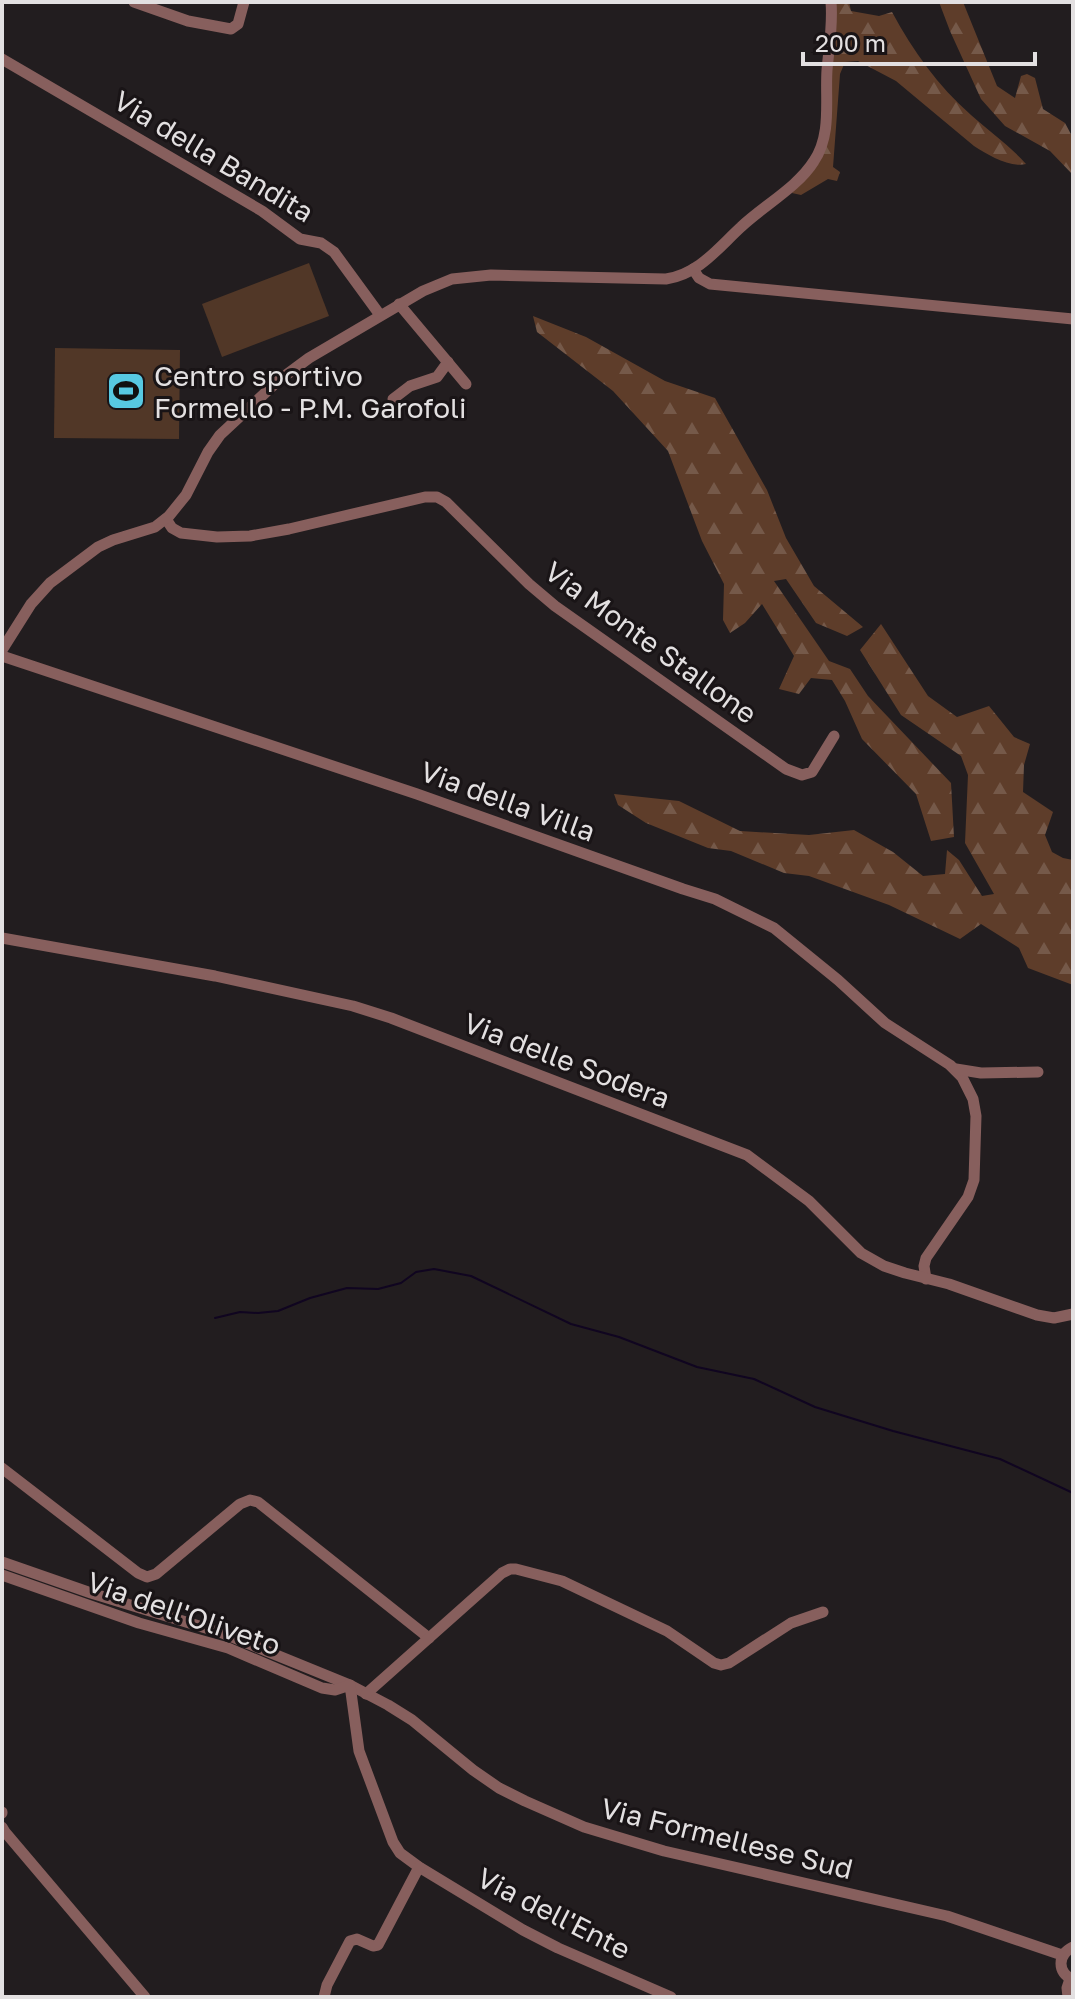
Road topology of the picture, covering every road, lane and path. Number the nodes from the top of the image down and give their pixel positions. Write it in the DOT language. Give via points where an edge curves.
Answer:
graph roads {
  1 [pos="134,2"];
  2 [pos="244,2"];
  3 [pos="831,2"];
  4 [pos="2,59"];
  5 [pos="693,269"];
  6 [pos="399,304"];
  7 [pos="380,315"];
  8 [pos="1073,319"];
  9 [pos="448,362"];
  10 [pos="466,384"];
  11 [pos="393,399"];
  12 [pos="166,519"];
  13 [pos="2,653"];
  14 [pos="834,736"];
  15 [pos="2,938"];
  16 [pos="956,1069"];
  17 [pos="1038,1072"];
  18 [pos="926,1279"];
  19 [pos="1073,1314"];
  20 [pos="2,1468"];
  21 [pos="2,1562"];
  22 [pos="2,1575"];
  23 [pos="823,1612"];
  24 [pos="429,1638"];
  25 [pos="350,1685"];
  26 [pos="366,1694"];
  27 [pos="2,1827"];
  28 [pos="419,1867"];
  29 [pos="1073,1947"];
  30 [pos="1062,1955"];
  31 [pos="1071,1979"];
  32 [pos="145,1997"];
  33 [pos="324,1997"];
  34 [pos="671,1997"];
  35 [pos="1068,1997"];
  1 -- 2 [label="street" via="196,24 228,29 238,24"];
  3 -- 5 [label="street" via="826,124 816,159"];
  4 -- 7 [label="street, Via della Bandita" via="262,211 300,239 324,244"];
  5 -- 6 [label="street" via="661,279 457,278"];
  5 -- 8 [label="street" via="710,284"];
  6 -- 7 [label="street"];
  6 -- 9 [label="street"];
  7 -- 12 [label="street" via="300,363 227,427"];
  9 -- 10 [label="street"];
  9 -- 11 [label="street" via="437,377"];
  12 -- 13 [label="street" via="98,547 50,583"];
  12 -- 14 [label="street, Via Monte Stallone" via="181,533 250,536 437,497 555,606 786,769 809,774"];
  13 -- 16 [label="street, Via della Villa" via="715,899 783,934 885,1023"];
  15 -- 18 [label="street, Via delle Sodera" via="215,976 391,1018 740,1151 809,1201 864,1255"];
  16 -- 17 [label="street, Via della Villa"];
  16 -- 18 [label="street" via="975,1108 974,1180 967,1199 928,1253"];
  18 -- 19 [label="street, Via delle Sodera" via="1037,1315"];
  20 -- 24 [label="street" via="147,1577 240,1504 258,1502"];
  21 -- 25 [label="street, Via Formellese Sud" via="222,1633"];
  22 -- 25 [label="street, Via dell'Oliveto" via="228,1648 322,1688"];
  23 -- 24 [label="street" via="795,1621 732,1661 718,1664 667,1631 568,1583 513,1569"];
  24 -- 26 [label="street"];
  25 -- 26 [label="street, Via Formellese Sud"];
  25 -- 28 [label="street, Via dell'Ente" via="358,1747 388,1829 399,1852"];
  26 -- 30 [label="street, Via Formellese Sud" via="412,1720 499,1788 584,1827 664,1851 943,1915"];
  27 -- 32 [label="street"];
  28 -- 33 [label="street" via="378,1945 350,1941"];
  28 -- 34 [label="street, Via dell'Ente" via="538,1938"];
  29 -- 30 [label="street"];
  30 -- 31 [label="street" via="1060,1966"];
  31 -- 35 [label="street"];
}
